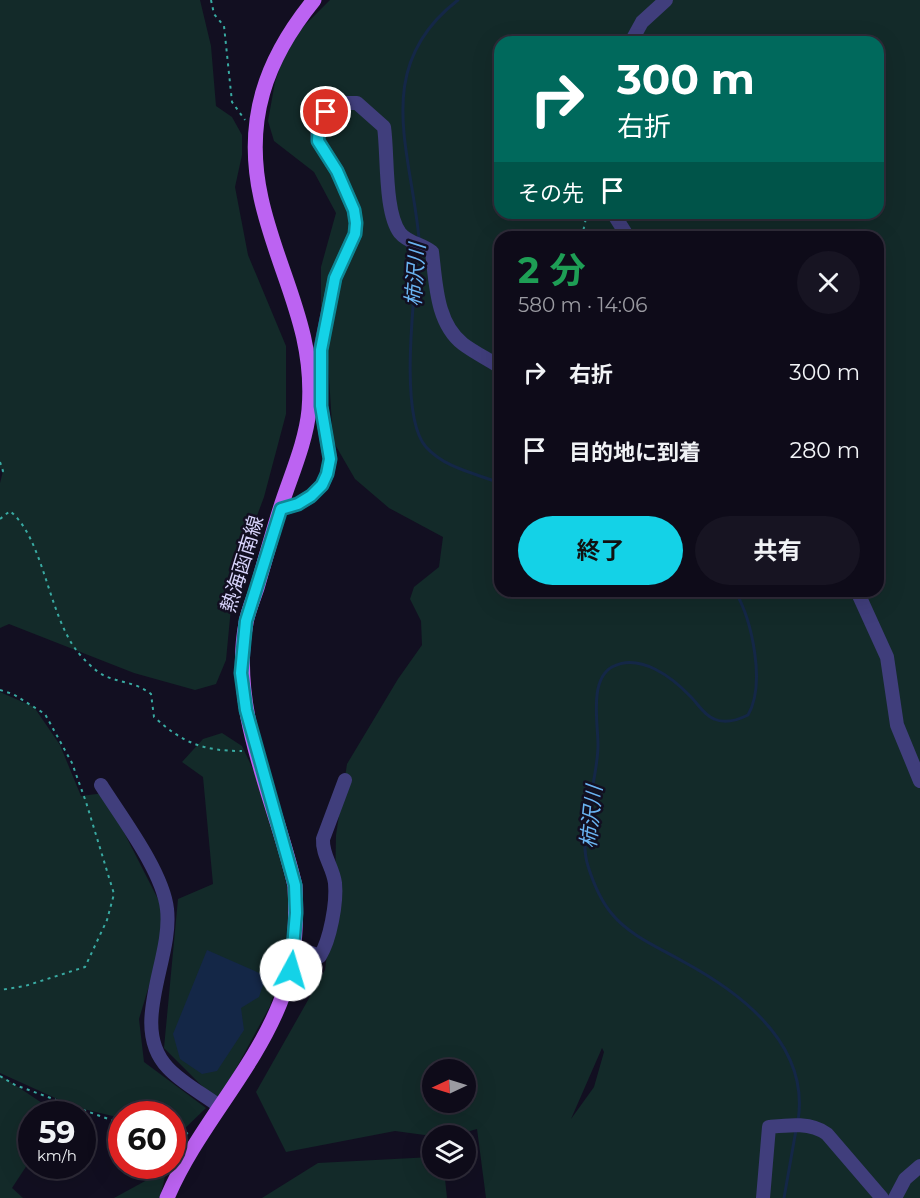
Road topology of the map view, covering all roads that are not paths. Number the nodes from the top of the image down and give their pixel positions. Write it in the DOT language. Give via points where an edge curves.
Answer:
graph roads {
  1 [pos="314,0"];
  2 [pos="666,0"];
  3 [pos="634,36"];
  4 [pos="494,363"];
  5 [pos="281,509"];
  6 [pos="860,597"];
  7 [pos="345,780"];
  8 [pos="920,781"];
  9 [pos="101,785"];
  10 [pos="293,947"];
  11 [pos="219,1106"];
  12 [pos="920,1166"];
  13 [pos="167,1198"];
  14 [pos="763,1198"];
  15 [pos="882,1198"];
  16 [pos="895,1198"];
  1 -- 5 [label="main road, 熱海函南線" via="275,56 262,90 255,135 261,199 300,317 309,364 309,410"];
  2 -- 3 [label="street" via="642,22"];
  4 -- 5 [label="street" via="452,333 441,310 432,252 401,233 396,224 384,127 357,103 340,104 319,120 317,129 318,141 337,171 356,223 335,278 321,350 321,406 330,459 322,485 298,504"];
  5 -- 10 [label="main road, 熱海函南線" via="246,621 241,673 246,710 295,885"];
  6 -- 8 [label="street" via="887,657 897,726"];
  7 -- 10 [label="street" via="322,848 335,883 329,941 320,956"];
  9 -- 11 [label="street" via="164,894 167,941 151,1028 155,1051 168,1069"];
  10 -- 11 [label="main road, 熱海函南線" via="291,970 271,1023"];
  11 -- 13 [label="main road, 熱海函南線"];
  12 -- 16 [label="street" via="905,1179"];
  14 -- 15 [label="street" via="770,1127 789,1125 827,1134"];
}
